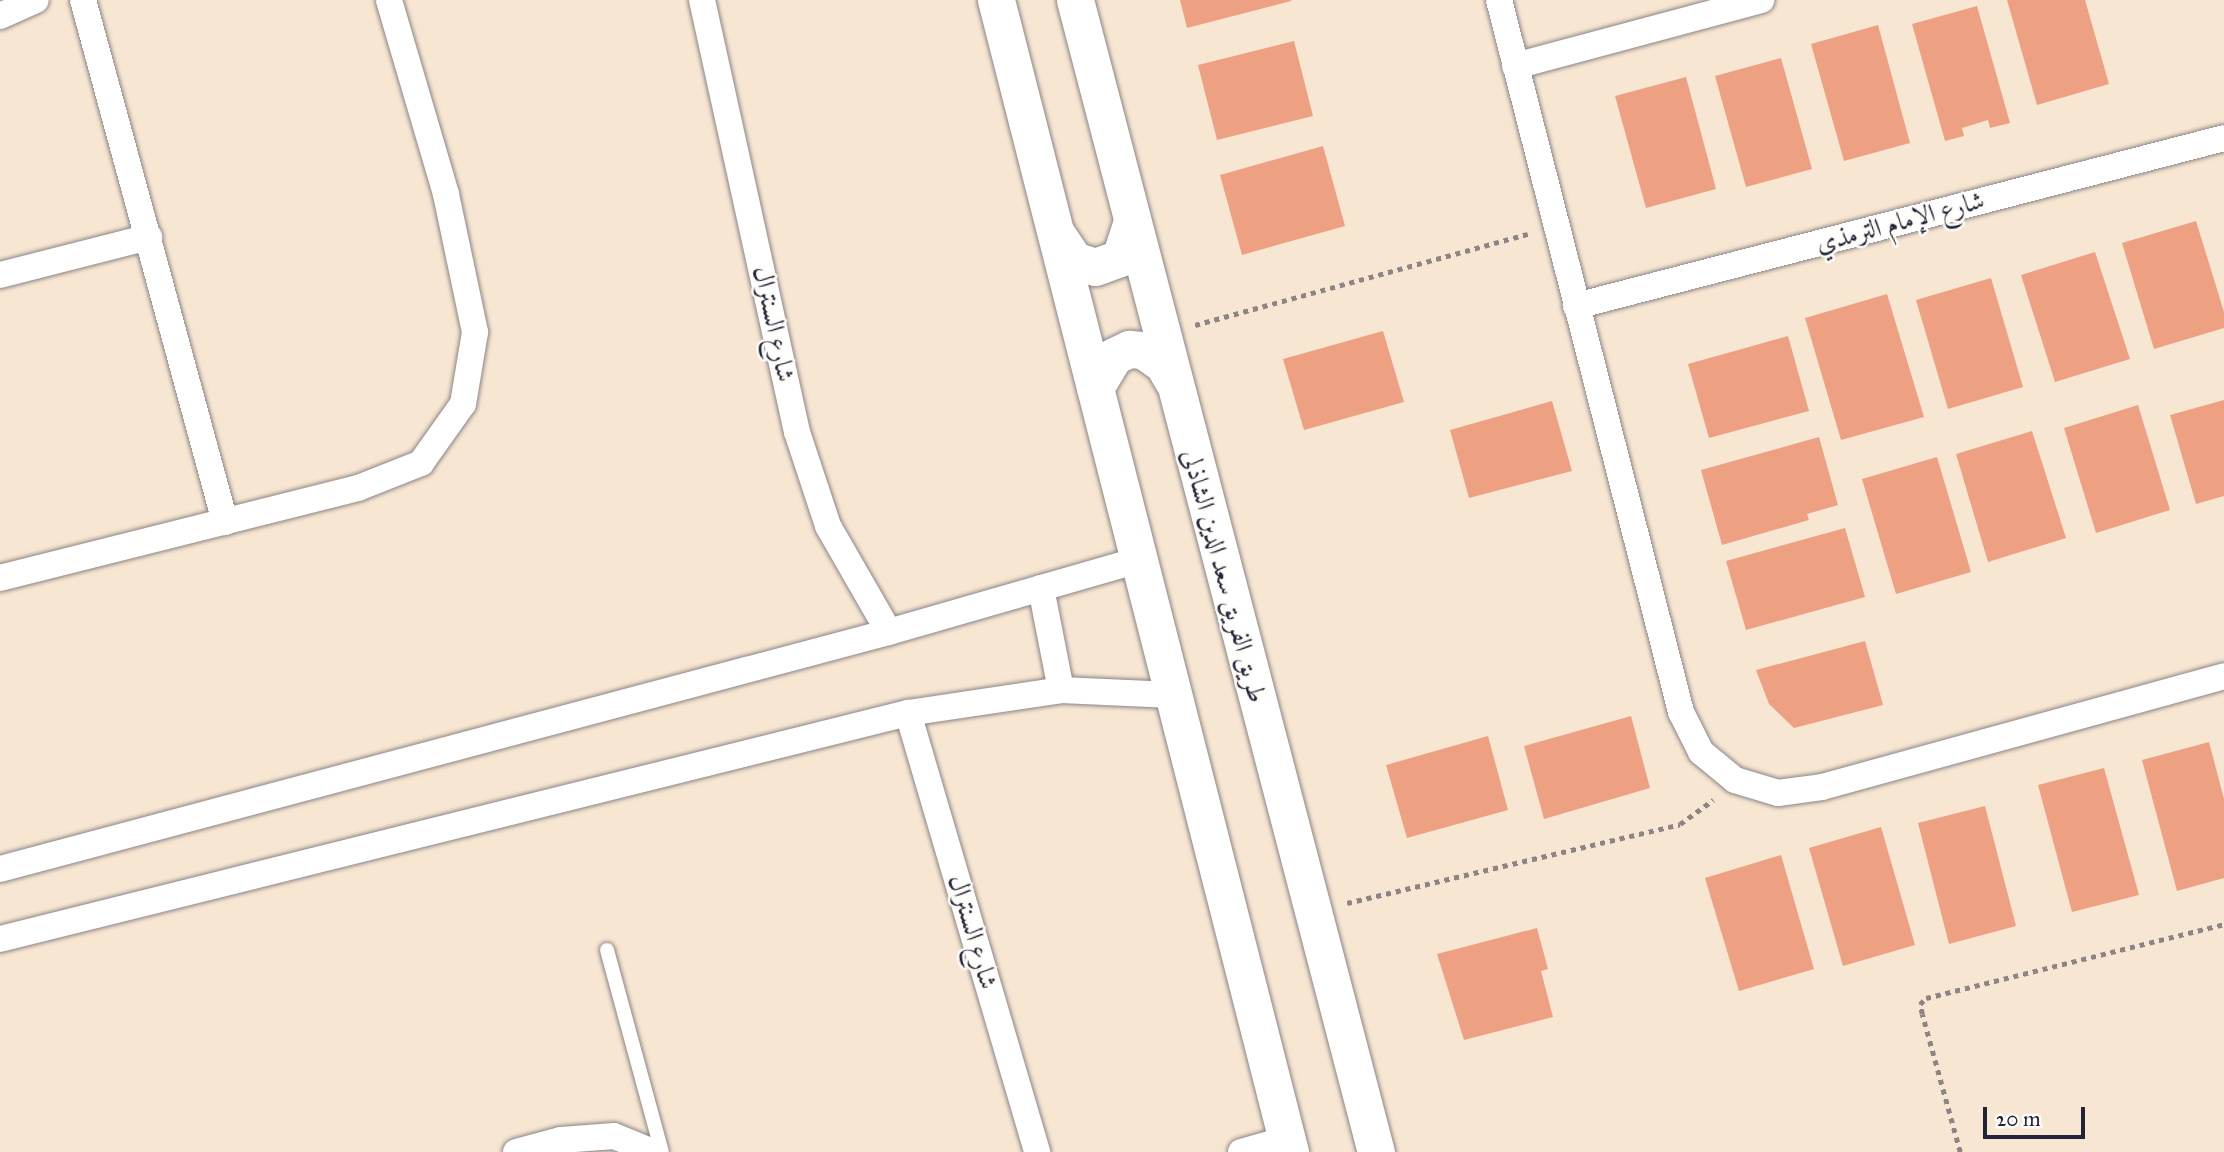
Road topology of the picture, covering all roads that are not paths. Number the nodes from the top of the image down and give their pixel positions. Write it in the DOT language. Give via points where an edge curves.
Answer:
graph roads {
  1 [pos="36,0"];
  2 [pos="83,0"];
  3 [pos="389,0"];
  4 [pos="702,0"];
  5 [pos="996,0"];
  6 [pos="1075,0"];
  7 [pos="1499,0"];
  8 [pos="1761,0"];
  9 [pos="0,16"];
  10 [pos="1515,66"];
  11 [pos="2224,138"];
  12 [pos="1132,222"];
  13 [pos="1054,229"];
  14 [pos="149,237"];
  15 [pos="0,275"];
  16 [pos="1576,306"];
  17 [pos="1174,382"];
  18 [pos="1095,388"];
  19 [pos="225,522"];
  20 [pos="1142,559"];
  21 [pos="0,578"];
  22 [pos="1041,588"];
  23 [pos="889,632"];
  24 [pos="2224,676"];
  25 [pos="1061,690"];
  26 [pos="1172,695"];
  27 [pos="908,713"];
  28 [pos="0,869"];
  29 [pos="0,939"];
  30 [pos="607,950"];
  31 [pos="1289,1145"];
  32 [pos="516,1152"];
  33 [pos="653,1152"];
  34 [pos="662,1152"];
  35 [pos="1037,1152"];
  36 [pos="1241,1152"];
  37 [pos="1376,1152"];
  1 -- 9 [label="street"];
  2 -- 14 [label="street"];
  3 -- 19 [label="street" via="446,194 475,332 463,404 421,463 358,488"];
  4 -- 23 [label="street, شارع السنترال" via="797,432 828,526"];
  5 -- 13 [label="street"];
  6 -- 12 [label="street, طريق الفريق سعد الدين الشاذلى"];
  7 -- 10 [label="street"];
  8 -- 10 [label="street"];
  10 -- 16 [label="street"];
  11 -- 16 [label="street, شارع الإمام الترمذي"];
  12 -- 13 [label="street" via="1120,258 1095,267 1074,260"];
  12 -- 17 [label="street, طريق الفريق سعد الدين الشاذلى"];
  13 -- 18 [label="street"];
  14 -- 15 [label="street"];
  14 -- 19 [label="street"];
  16 -- 24 [label="street" via="1681,712 1701,752 1735,780 1778,793 1822,787"];
  17 -- 18 [label="street" via="1163,364 1143,350 1129,349 1114,355"];
  17 -- 37 [label="street, طريق الفريق سعد الدين الشاذلى"];
  18 -- 20 [label="street"];
  19 -- 21 [label="street"];
  20 -- 22 [label="street"];
  20 -- 26 [label="street"];
  22 -- 23 [label="street"];
  22 -- 25 [label="street"];
  23 -- 28 [label="street"];
  25 -- 26 [label="street"];
  25 -- 27 [label="street"];
  26 -- 31 [label="street"];
  27 -- 29 [label="street"];
  27 -- 35 [label="street, شارع السنترال"];
  30 -- 34 [label="lane"];
  31 -- 36 [label="street"];
  32 -- 33 [label="street" via="561,1140 614,1136"];
}
